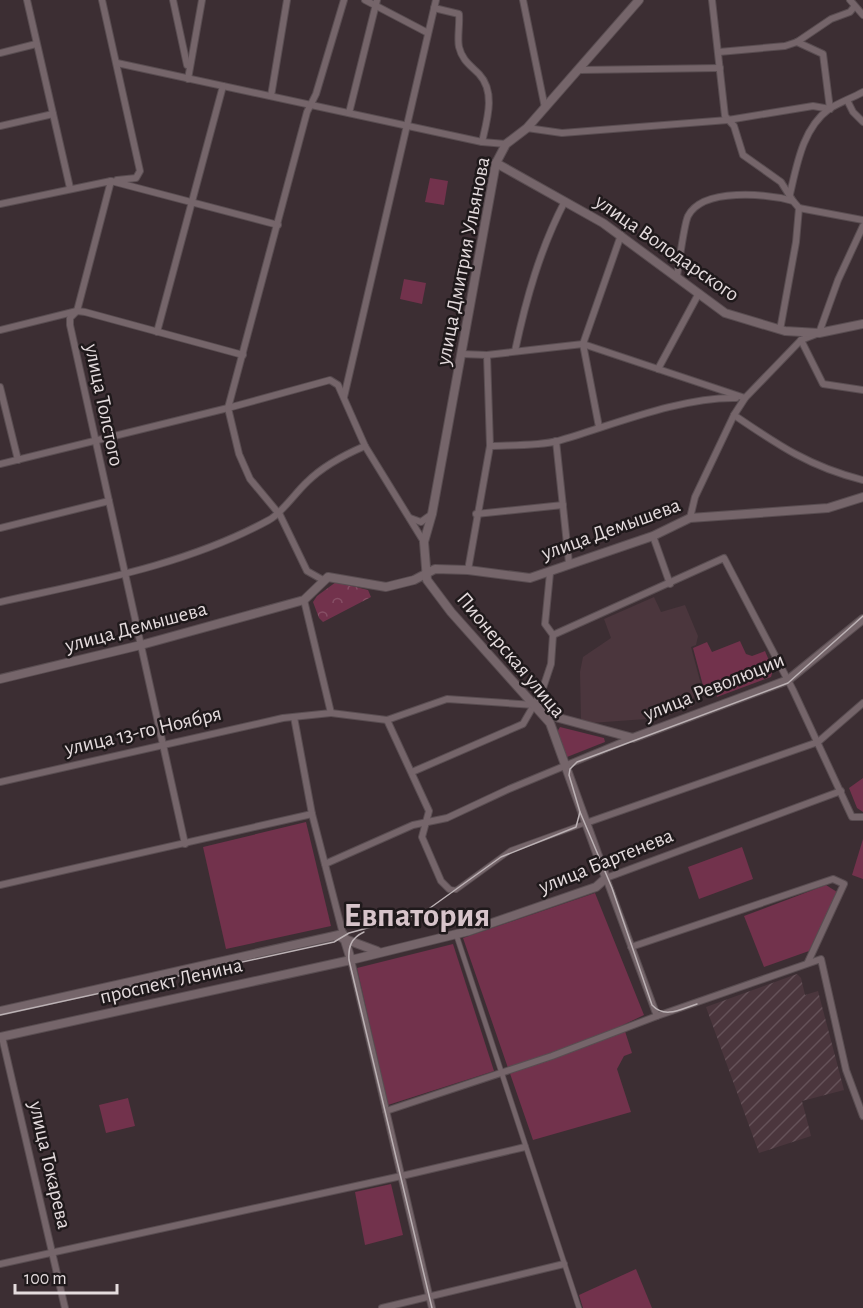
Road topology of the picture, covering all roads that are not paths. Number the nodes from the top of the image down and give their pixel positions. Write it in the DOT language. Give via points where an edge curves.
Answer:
graph roads {
  1 [pos="27,0"];
  2 [pos="102,0"];
  3 [pos="173,0"];
  4 [pos="202,0"];
  5 [pos="286,0"];
  6 [pos="344,0"];
  7 [pos="365,0"];
  8 [pos="436,0"];
  9 [pos="523,0"];
  10 [pos="639,0"];
  11 [pos="712,0"];
  12 [pos="377,3"];
  13 [pos="852,3"];
  14 [pos="435,8"];
  15 [pos="863,15"];
  16 [pos="428,33"];
  17 [pos="797,42"];
  18 [pos="36,44"];
  19 [pos="719,52"];
  20 [pos="0,53"];
  21 [pos="117,63"];
  22 [pos="188,68"];
  23 [pos="720,68"];
  24 [pos="580,70"];
  25 [pos="188,79"];
  26 [pos="223,86"];
  27 [pos="863,92"];
  28 [pos="271,96"];
  29 [pos="847,100"];
  30 [pos="311,106"];
  31 [pos="544,108"];
  32 [pos="830,109"];
  33 [pos="349,113"];
  34 [pos="53,114"];
  35 [pos="728,120"];
  36 [pos="863,122"];
  37 [pos="407,124"];
  38 [pos="0,126"];
  39 [pos="527,128"];
  40 [pos="482,142"];
  41 [pos="506,144"];
  42 [pos="496,163"];
  43 [pos="111,181"];
  44 [pos="70,188"];
  45 [pos="790,194"];
  46 [pos="565,201"];
  47 [pos="793,201"];
  48 [pos="193,202"];
  49 [pos="0,204"];
  50 [pos="798,208"];
  51 [pos="863,220"];
  52 [pos="278,225"];
  53 [pos="863,226"];
  54 [pos="621,235"];
  55 [pos="677,276"];
  56 [pos="699,293"];
  57 [pos="77,311"];
  58 [pos="863,324"];
  59 [pos="0,330"];
  60 [pos="780,330"];
  61 [pos="157,332"];
  62 [pos="819,333"];
  63 [pos="801,340"];
  64 [pos="583,344"];
  65 [pos="515,351"];
  66 [pos="462,354"];
  67 [pos="243,355"];
  68 [pos="487,355"];
  69 [pos="658,369"];
  70 [pos="0,387"];
  71 [pos="863,390"];
  72 [pos="344,398"];
  73 [pos="746,398"];
  74 [pos="228,408"];
  75 [pos="734,415"];
  76 [pos="599,427"];
  77 [pos="94,441"];
  78 [pos="556,441"];
  79 [pos="365,446"];
  80 [pos="490,446"];
  81 [pos="18,460"];
  82 [pos="0,464"];
  83 [pos="863,480"];
  84 [pos="863,497"];
  85 [pos="109,501"];
  86 [pos="564,505"];
  87 [pos="278,513"];
  88 [pos="432,514"];
  89 [pos="476,514"];
  90 [pos="407,516"];
  91 [pos="690,518"];
  92 [pos="0,528"];
  93 [pos="653,536"];
  94 [pos="424,542"];
  95 [pos="569,563"];
  96 [pos="468,570"];
  97 [pos="125,573"];
  98 [pos="550,573"];
  99 [pos="426,574"];
  100 [pos="323,580"];
  101 [pos="670,584"];
  102 [pos="304,600"];
  103 [pos="0,602"];
  104 [pos="863,619"];
  105 [pos="553,635"];
  106 [pos="141,645"];
  107 [pos="0,679"];
  108 [pos="788,680"];
  109 [pos="863,703"];
  110 [pos="534,705"];
  111 [pos="332,712"];
  112 [pos="294,717"];
  113 [pos="559,718"];
  114 [pos="387,720"];
  115 [pos="550,723"];
  116 [pos="633,738"];
  117 [pos="818,742"];
  118 [pos="164,743"];
  119 [pos="565,765"];
  120 [pos="412,772"];
  121 [pos="0,782"];
  122 [pos="841,791"];
  123 [pos="312,814"];
  124 [pos="863,817"];
  125 [pos="586,823"];
  126 [pos="427,824"];
  127 [pos="185,844"];
  128 [pos="326,864"];
  129 [pos="606,878"];
  130 [pos="0,885"];
  131 [pos="449,889"];
  132 [pos="455,934"];
  133 [pos="343,936"];
  134 [pos="631,947"];
  135 [pos="381,952"];
  136 [pos="351,960"];
  137 [pos="808,962"];
  138 [pos="0,1011"];
  139 [pos="657,1016"];
  140 [pos="1,1035"];
  141 [pos="501,1074"];
  142 [pos="386,1111"];
  143 [pos="863,1116"];
  144 [pos="525,1147"];
  145 [pos="402,1176"];
  146 [pos="52,1252"];
  147 [pos="0,1264"];
  148 [pos="564,1264"];
  149 [pos="430,1297"];
  150 [pos="65,1308"];
  151 [pos="382,1308"];
  152 [pos="432,1308"];
  153 [pos="579,1308"];
  1 -- 18 [label="street"];
  2 -- 21 [label="street"];
  3 -- 22 [label="street"];
  4 -- 22 [label="street"];
  5 -- 28 [label="street"];
  6 -- 30 [label="street"];
  7 -- 12 [label="street"];
  8 -- 14 [label="street"];
  9 -- 31 [label="street"];
  10 -- 24 [label="street, улица Дмитрия Ульянова"];
  11 -- 19 [label="street"];
  12 -- 16 [label="street"];
  12 -- 33 [label="street"];
  13 -- 15 [label="street"];
  13 -- 17 [label="street" via="850,12 831,19"];
  14 -- 16 [label="street"];
  14 -- 40 [label="street" via="459,14 459,46 465,61 487,87 489,100"];
  16 -- 37 [label="street"];
  17 -- 19 [label="street"];
  17 -- 32 [label="street" via="823,54"];
  18 -- 20 [label="street"];
  18 -- 34 [label="street"];
  19 -- 23 [label="street"];
  21 -- 25 [label="street"];
  21 -- 43 [label="street" via="140,171 136,178"];
  22 -- 25 [label="street"];
  23 -- 24 [label="street"];
  23 -- 35 [label="street"];
  24 -- 31 [label="street, улица Дмитрия Ульянова"];
  25 -- 26 [label="street"];
  26 -- 28 [label="street"];
  26 -- 48 [label="street"];
  27 -- 29 [label="street"];
  28 -- 30 [label="street"];
  29 -- 32 [label="street"];
  29 -- 36 [label="street"];
  30 -- 33 [label="street"];
  30 -- 52 [label="street"];
  31 -- 39 [label="street, улица Дмитрия Ульянова"];
  32 -- 35 [label="street" via="813,106"];
  32 -- 45 [label="street" via="808,134"];
  33 -- 37 [label="street"];
  34 -- 38 [label="street"];
  34 -- 44 [label="street"];
  35 -- 39 [label="street" via="562,133"];
  35 -- 45 [label="street" via="734,126 743,155 781,182"];
  37 -- 40 [label="street"];
  37 -- 72 [label="street"];
  39 -- 41 [label="street, улица Дмитрия Ульянова"];
  40 -- 41 [label="street"];
  41 -- 42 [label="street, улица Дмитрия Ульянова"];
  42 -- 46 [label="street, улица Володарского"];
  42 -- 66 [label="street, улица Дмитрия Ульянова"];
  43 -- 44 [label="street"];
  43 -- 48 [label="street"];
  43 -- 57 [label="street, улица Толстого"];
  44 -- 49 [label="street"];
  45 -- 47 [label="street"];
  46 -- 54 [label="street, улица Володарского"];
  46 -- 65 [label="street" via="539,258"];
  47 -- 50 [label="street"];
  47 -- 55 [label="street" via="753,193 703,202 687,217"];
  48 -- 52 [label="street"];
  48 -- 61 [label="street"];
  50 -- 51 [label="street"];
  50 -- 60 [label="street"];
  52 -- 67 [label="street"];
  53 -- 62 [label="street"];
  54 -- 55 [label="street, улица Володарского"];
  54 -- 64 [label="street"];
  55 -- 56 [label="street, улица Володарского"];
  56 -- 60 [label="street, улица Володарского" via="725,313"];
  56 -- 69 [label="street"];
  57 -- 59 [label="street"];
  57 -- 61 [label="street"];
  57 -- 77 [label="street, улица Толстого" via="70,318 70,325"];
  58 -- 62 [label="street, улица Володарского"];
  60 -- 62 [label="street, улица Володарского"];
  61 -- 67 [label="street"];
  62 -- 63 [label="street"];
  63 -- 71 [label="street" via="823,384"];
  63 -- 73 [label="street"];
  64 -- 65 [label="street"];
  64 -- 69 [label="street"];
  64 -- 76 [label="street"];
  65 -- 68 [label="street"];
  66 -- 68 [label="street"];
  66 -- 88 [label="street, улица Дмитрия Ульянова"];
  67 -- 74 [label="street"];
  68 -- 80 [label="street"];
  69 -- 73 [label="street"];
  70 -- 81 [label="street"];
  72 -- 74 [label="street" via="338,385 330,380"];
  72 -- 79 [label="street, Пионерская улица"];
  73 -- 75 [label="street"];
  73 -- 76 [label="street" via="716,398"];
  74 -- 77 [label="street"];
  74 -- 87 [label="street" via="239,454 250,479"];
  75 -- 83 [label="street" via="797,457"];
  75 -- 91 [label="street" via="695,497"];
  76 -- 78 [label="street"];
  77 -- 81 [label="street"];
  77 -- 85 [label="street, улица Толстого"];
  78 -- 80 [label="street"];
  78 -- 86 [label="street"];
  79 -- 87 [label="street" via="320,471"];
  79 -- 90 [label="street, Пионерская улица"];
  80 -- 89 [label="street"];
  81 -- 82 [label="street"];
  84 -- 91 [label="street, улица Демышева" via="828,508"];
  85 -- 92 [label="street"];
  85 -- 97 [label="street, улица Толстого"];
  86 -- 89 [label="street"];
  86 -- 95 [label="street"];
  87 -- 97 [label="street" via="235,539"];
  87 -- 100 [label="street" via="308,571"];
  88 -- 90 [label="street" via="421,522"];
  88 -- 94 [label="street, улица Дмитрия Ульянова"];
  89 -- 96 [label="street"];
  90 -- 94 [label="street, Пионерская улица"];
  91 -- 93 [label="street, улица Демышева"];
  93 -- 95 [label="street, улица Демышева"];
  93 -- 101 [label="street"];
  94 -- 99 [label="street, Пионерская улица"];
  95 -- 98 [label="street, улица Демышева"];
  96 -- 98 [label="street, улица Демышева" via="518,578"];
  96 -- 99 [label="street, улица Демышева" via="435,569"];
  97 -- 103 [label="street"];
  97 -- 106 [label="street, улица Толстого"];
  98 -- 105 [label="street" via="545,624"];
  99 -- 100 [label="street, улица Демышева" via="386,588 333,576"];
  99 -- 110 [label="street, Пионерская улица" via="451,612"];
  100 -- 102 [label="street"];
  101 -- 105 [label="street"];
  101 -- 108 [label="street" via="724,558"];
  102 -- 106 [label="street, улица Демышева"];
  102 -- 111 [label="street"];
  104 -- 108 [label="street, улица Революции"];
  105 -- 110 [label="street" via="551,664"];
  106 -- 107 [label="street, улица Демышева"];
  106 -- 118 [label="street, улица Толстого"];
  108 -- 116 [label="street, улица Революции"];
  108 -- 117 [label="street"];
  109 -- 117 [label="street"];
  110 -- 113 [label="street"];
  110 -- 114 [label="street" via="447,699"];
  110 -- 115 [label="street, Пионерская улица"];
  110 -- 120 [label="street" via="523,724"];
  111 -- 112 [label="street, улица 13-го Ноября"];
  111 -- 114 [label="street"];
  112 -- 118 [label="street, улица 13-го Ноября"];
  112 -- 123 [label="street"];
  113 -- 115 [label="street"];
  113 -- 116 [label="street"];
  114 -- 120 [label="street"];
  115 -- 119 [label="street, Пионерская улица"];
  116 -- 119 [label="street, улица Революции"];
  117 -- 122 [label="street"];
  117 -- 125 [label="street"];
  118 -- 121 [label="street, улица 13-го Ноября"];
  118 -- 127 [label="street, улица Толстого"];
  119 -- 125 [label="street, Пионерская улица"];
  119 -- 126 [label="street, улица Революции"];
  120 -- 126 [label="street" via="429,810"];
  122 -- 124 [label="street" via="852,817"];
  122 -- 129 [label="street, улица Бартенева"];
  123 -- 127 [label="street"];
  123 -- 128 [label="street"];
  125 -- 129 [label="street, Пионерская улица"];
  125 -- 131 [label="street" via="511,850 456,890"];
  126 -- 128 [label="street, улица Революции" via="413,825"];
  126 -- 131 [label="street" via="422,837 441,881"];
  127 -- 130 [label="street"];
  128 -- 133 [label="street"];
  129 -- 132 [label="street, улица Бартенева" via="596,887"];
  129 -- 134 [label="street, Пионерская улица"];
  132 -- 135 [label="street, улица Бартенева"];
  132 -- 141 [label="street"];
  133 -- 135 [label="street, проспект Ленина"];
  133 -- 136 [label="street"];
  133 -- 138 [label="street, проспект Ленина"];
  134 -- 137 [label="street" via="833,879 844,884"];
  134 -- 139 [label="street, Пионерская улица"];
  135 -- 136 [label="street, проспект Ленина"];
  136 -- 140 [label="street, проспект Ленина"];
  136 -- 142 [label="street"];
  137 -- 139 [label="street"];
  137 -- 143 [label="street" via="821,960 846,1070"];
  139 -- 141 [label="street"];
  140 -- 146 [label="street, улица Токарева"];
  141 -- 142 [label="street"];
  141 -- 144 [label="street"];
  142 -- 145 [label="street"];
  144 -- 145 [label="street"];
  144 -- 148 [label="street"];
  145 -- 146 [label="street"];
  145 -- 149 [label="street"];
  146 -- 147 [label="street"];
  146 -- 150 [label="street, улица Токарева"];
  148 -- 149 [label="street"];
  148 -- 153 [label="street"];
  149 -- 151 [label="street"];
  149 -- 152 [label="street"];
}
